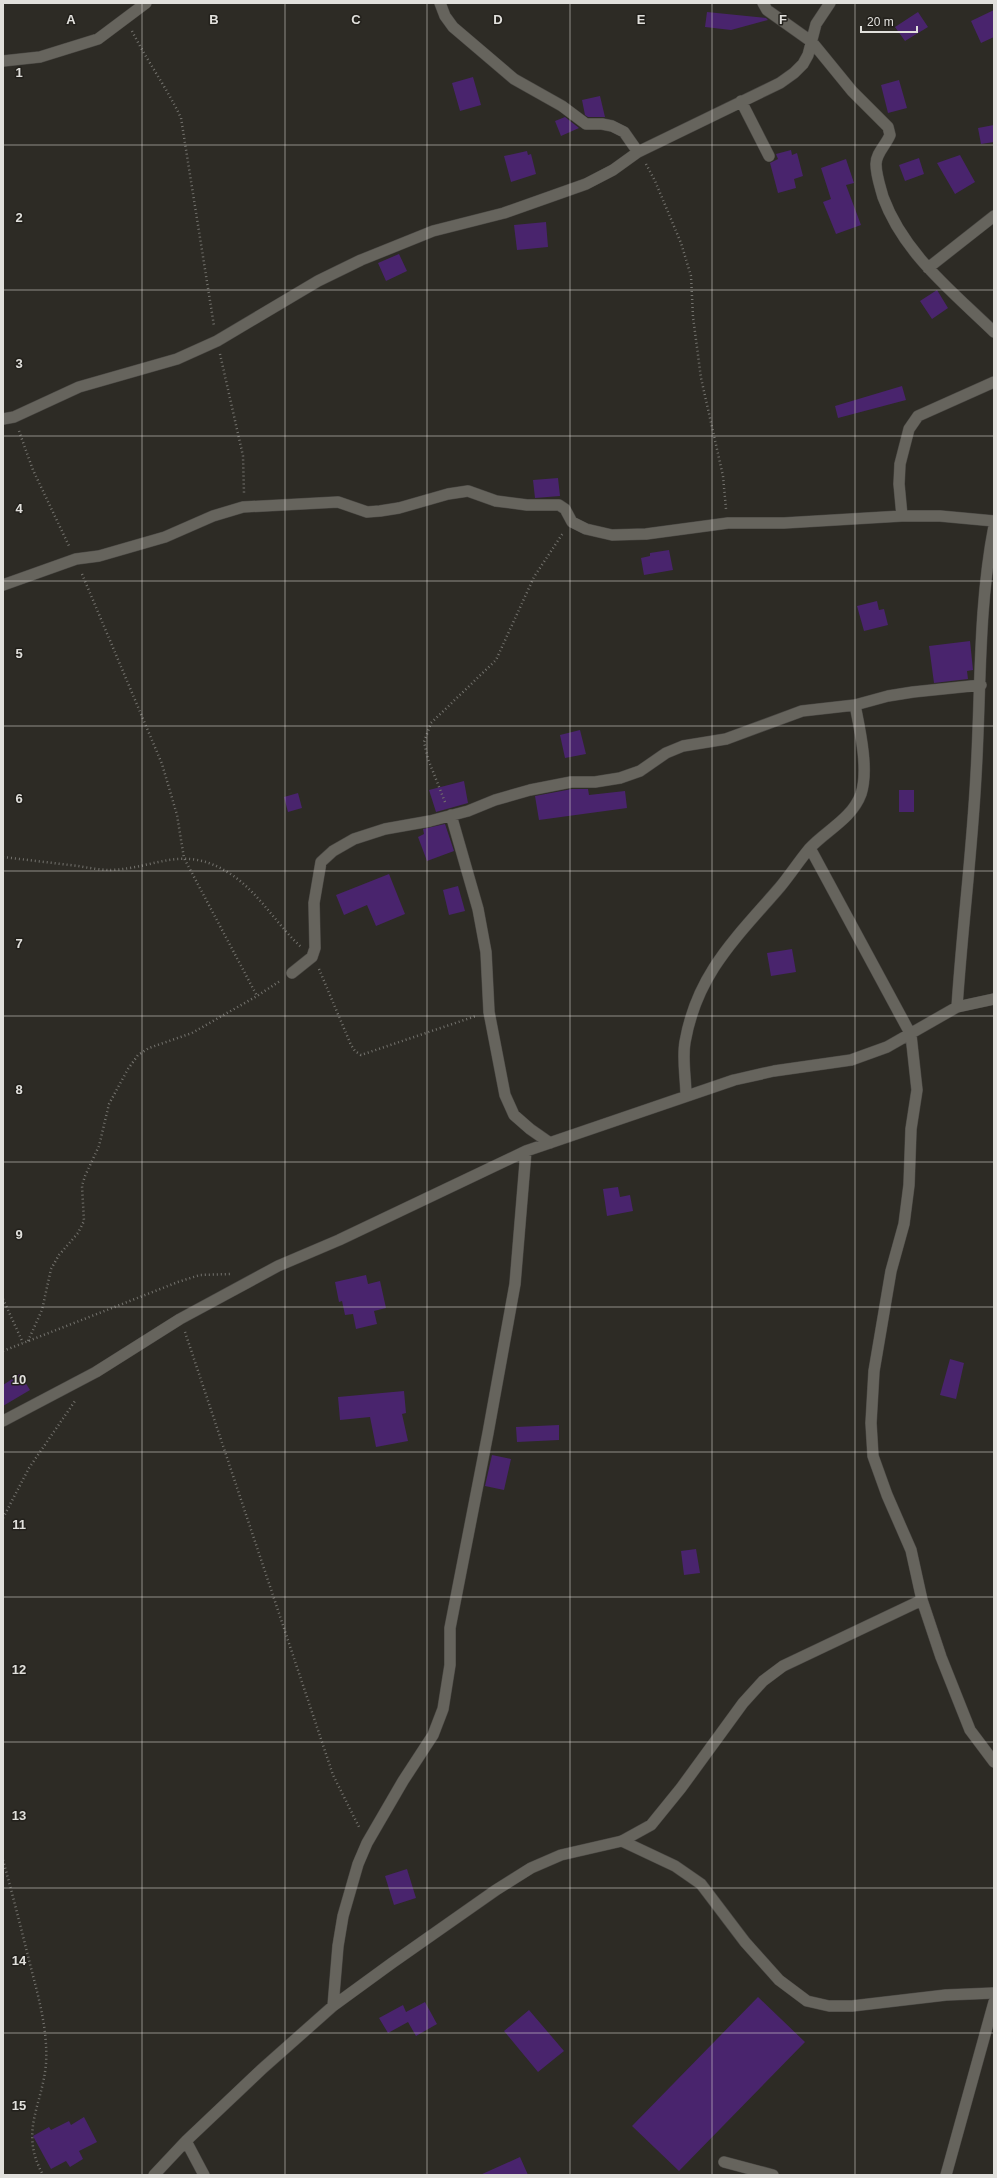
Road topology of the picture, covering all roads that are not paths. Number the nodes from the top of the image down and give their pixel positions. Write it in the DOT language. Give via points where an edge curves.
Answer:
graph roads {
  1 [pos="146,3"];
  2 [pos="440,3"];
  3 [pos="763,3"];
  4 [pos="830,3"];
  5 [pos="812,42"];
  6 [pos="3,61"];
  7 [pos="741,101"];
  8 [pos="638,152"];
  9 [pos="769,156"];
  10 [pos="994,216"];
  11 [pos="928,268"];
  12 [pos="994,332"];
  13 [pos="994,382"];
  14 [pos="3,419"];
  15 [pos="902,516"];
  16 [pos="994,521"];
  17 [pos="994,526"];
  18 [pos="3,585"];
  19 [pos="981,685"];
  20 [pos="855,704"];
  21 [pos="451,815"];
  22 [pos="810,848"];
  23 [pos="292,973"];
  24 [pos="994,999"];
  25 [pos="957,1007"];
  26 [pos="910,1034"];
  27 [pos="686,1096"];
  28 [pos="550,1143"];
  29 [pos="526,1151"];
  30 [pos="3,1421"];
  31 [pos="922,1600"];
  32 [pos="994,1762"];
  33 [pos="622,1841"];
  34 [pos="994,1993"];
  35 [pos="994,2002"];
  36 [pos="333,2006"];
  37 [pos="186,2141"];
  38 [pos="724,2162"];
  39 [pos="154,2175"];
  40 [pos="204,2175"];
  41 [pos="773,2175"];
  42 [pos="946,2175"];
  1 -- 6 [label="street" via="98,39 40,57"];
  2 -- 8 [label="street" via="453,27 514,79 562,106 586,124 612,126 624,132"];
  3 -- 5 [label="street" via="767,10"];
  4 -- 5 [label="street" via="816,24"];
  5 -- 7 [label="street" via="808,55 794,73 780,83"];
  5 -- 11 [label="street" via="852,91 888,127 890,135 879,152 876,163 878,182 888,211 900,232"];
  7 -- 8 [label="street"];
  7 -- 9 [label="street"];
  8 -- 14 [label="street" via="613,170 586,184 504,213 433,232 361,260 318,281 217,341 177,359 79,387 14,417"];
  10 -- 11 [label="street"];
  11 -- 12 [label="street"];
  13 -- 15 [label="street" via="918,416 909,429 900,464"];
  15 -- 16 [label="street" via="940,516"];
  15 -- 18 [label="street" via="728,524 646,534 612,535 586,529 572,522 559,505 527,505 496,501 468,491 400,508 367,512 338,502 243,507 213,516 165,537 99,556 76,559"];
  17 -- 19 [label="street" via="986,566"];
  19 -- 20 [label="street" via="894,695"];
  19 -- 25 [label="street" via="977,720 976,782"];
  20 -- 21 [label="street" via="802,711 726,739 683,746 666,753 640,771 620,778 571,782 530,790"];
  20 -- 22 [label="street" via="863,758 861,794 848,813"];
  21 -- 23 [label="street" via="386,829 354,839 332,851 321,862 316,884 313,917 315,948 312,957"];
  21 -- 28 [label="street" via="478,909 486,952 489,1012 505,1095 514,1115"];
  22 -- 26 [label="street"];
  22 -- 27 [label="street" via="781,886 719,957 697,996 685,1043"];
  24 -- 25 [label="street"];
  25 -- 26 [label="street"];
  26 -- 27 [label="street" via="887,1047 851,1060 774,1071 734,1080"];
  26 -- 31 [label="street" via="917,1090 911,1129 909,1185 904,1224 891,1271 874,1371 871,1423 873,1456 911,1550"];
  27 -- 28 [label="street"];
  28 -- 29 [label="street"];
  29 -- 30 [label="street" via="339,1240 278,1266 180,1319 96,1372"];
  29 -- 36 [label="street" via="515,1284 450,1628 450,1665 443,1709 434,1735 403,1781 367,1843 358,1864 343,1916"];
  31 -- 32 [label="street" via="970,1730"];
  31 -- 33 [label="street" via="818,1648 783,1666 763,1681 742,1703 662,1813 651,1825"];
  33 -- 34 [label="street" via="674,1866 701,1884 745,1942 779,1980 807,2001 829,2006 852,2006"];
  33 -- 36 [label="street" via="561,1854 531,1868"];
  35 -- 42 [label="street"];
  36 -- 37 [label="street"];
  37 -- 39 [label="street"];
  37 -- 40 [label="street"];
  38 -- 41 [label="street"];
}
